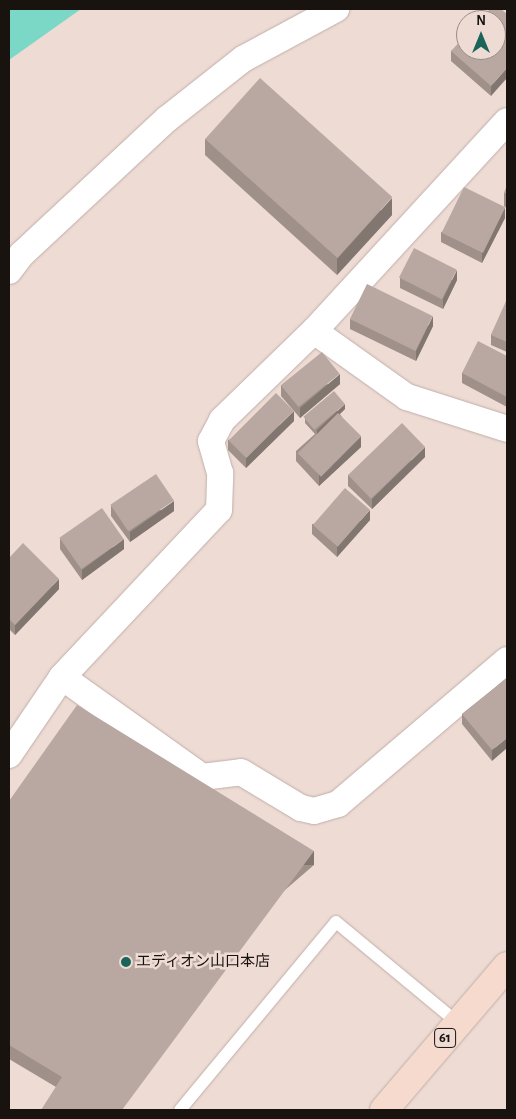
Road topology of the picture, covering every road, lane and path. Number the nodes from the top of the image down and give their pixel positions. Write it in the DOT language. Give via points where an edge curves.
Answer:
graph roads {
  1 [pos="336,9"];
  2 [pos="507,120"];
  3 [pos="9,271"];
  4 [pos="314,331"];
  5 [pos="507,429"];
  6 [pos="507,660"];
  7 [pos="62,677"];
  8 [pos="9,755"];
  9 [pos="507,966"];
  10 [pos="457,1022"];
  11 [pos="180,1110"];
  12 [pos="384,1110"];
  1 -- 3 [label="street" via="243,59 167,119 22,254"];
  2 -- 4 [label="street"];
  4 -- 5 [label="street" via="407,397"];
  4 -- 7 [label="street" via="222,420 212,441 220,473 220,510"];
  6 -- 7 [label="street" via="338,804 314,811 301,808 241,772 202,777"];
  7 -- 8 [label="street"];
  9 -- 10 [label="main road, 61"];
  10 -- 11 [label="lane" via="336,922"];
  10 -- 12 [label="main road, 61"];
}
